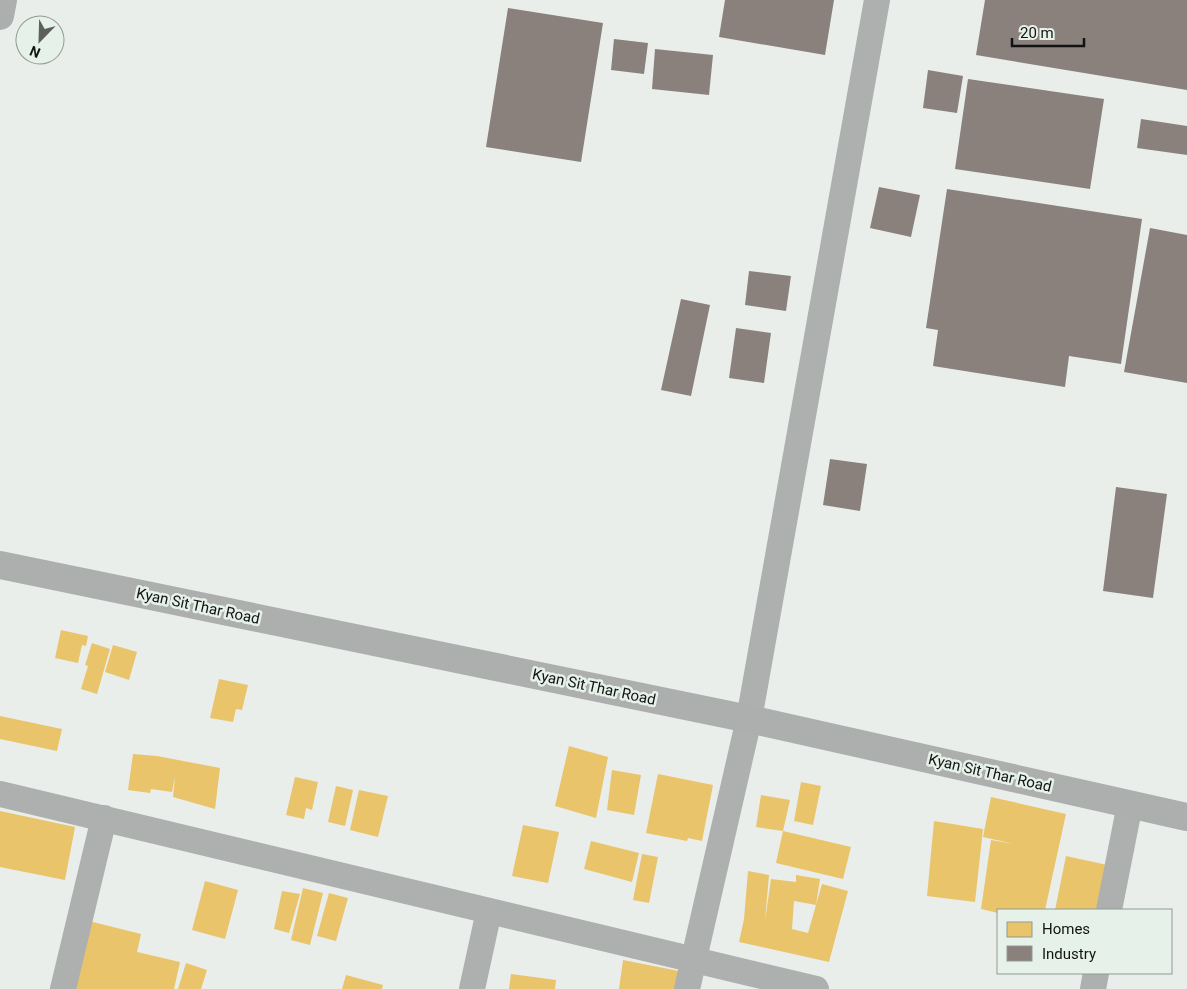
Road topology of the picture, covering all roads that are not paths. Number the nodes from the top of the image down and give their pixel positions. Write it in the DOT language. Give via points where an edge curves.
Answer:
graph roads {
  1 [pos="3,0"];
  2 [pos="877,0"];
  3 [pos="0,16"];
  4 [pos="0,565"];
  5 [pos="748,719"];
  6 [pos="0,794"];
  7 [pos="1130,804"];
  8 [pos="1187,817"];
  9 [pos="104,818"];
  10 [pos="1109,909"];
  11 [pos="489,911"];
  12 [pos="694,960"];
  13 [pos="1096,974"];
  14 [pos="63,989"];
  15 [pos="472,989"];
  16 [pos="687,989"];
  17 [pos="816,989"];
  18 [pos="1093,989"];
  1 -- 3 [label="street"];
  2 -- 5 [label="street"];
  4 -- 5 [label="street, Kyan Sit Thar Road"];
  5 -- 7 [label="street, Kyan Sit Thar Road"];
  5 -- 12 [label="street"];
  6 -- 9 [label="street"];
  7 -- 8 [label="street, Kyan Sit Thar Road"];
  7 -- 10 [label="street"];
  9 -- 11 [label="street"];
  9 -- 14 [label="street"];
  11 -- 12 [label="street"];
  11 -- 15 [label="street"];
  12 -- 16 [label="street"];
  12 -- 17 [label="street"];
  13 -- 18 [label="street"];
}
